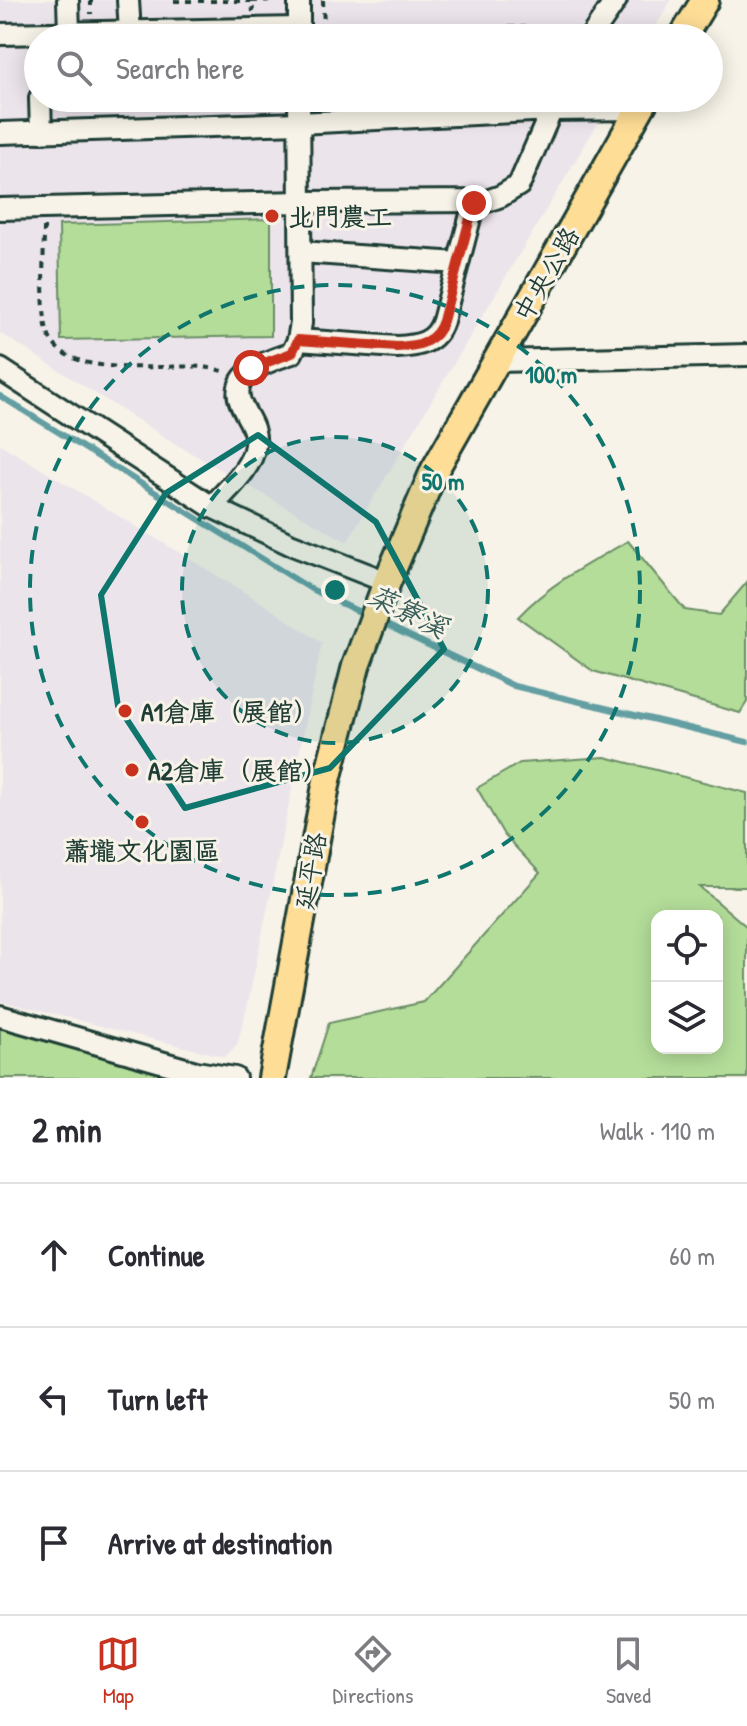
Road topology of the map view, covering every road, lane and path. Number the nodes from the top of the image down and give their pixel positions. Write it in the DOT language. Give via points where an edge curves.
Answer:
graph roads {
  1 [pos="68,0"];
  2 [pos="128,0"];
  3 [pos="277,0"];
  4 [pos="299,0"];
  5 [pos="323,0"];
  6 [pos="616,0"];
  7 [pos="705,0"];
  8 [pos="174,1"];
  9 [pos="252,1"];
  10 [pos="69,24"];
  11 [pos="130,24"];
  12 [pos="254,24"];
  13 [pos="299,24"];
  14 [pos="324,24"];
  15 [pos="599,24"];
  16 [pos="690,24"];
  17 [pos="0,34"];
  18 [pos="24,35"];
  19 [pos="40,112"];
  20 [pos="299,112"];
  21 [pos="447,112"];
  22 [pos="551,112"];
  23 [pos="638,112"];
  24 [pos="299,123"];
  25 [pos="41,132"];
  26 [pos="0,133"];
  27 [pos="302,202"];
  28 [pos="474,203"];
  29 [pos="44,208"];
  30 [pos="0,209"];
  31 [pos="301,252"];
  32 [pos="458,263"];
  33 [pos="298,340"];
  34 [pos="747,355"];
  35 [pos="497,361"];
  36 [pos="0,369"];
  37 [pos="246,379"];
  38 [pos="212,507"];
  39 [pos="387,582"];
  40 [pos="0,1016"];
  41 [pos="235,1078"];
  42 [pos="272,1078"];
  1 -- 10 [label="lane"];
  2 -- 11 [label="lane"];
  3 -- 9 [label="path"];
  4 -- 13 [label="lane"];
  5 -- 14 [label="path"];
  6 -- 15 [label="lane"];
  7 -- 16 [label="main road"];
  8 -- 9 [label="path"];
  9 -- 12 [label="path"];
  17 -- 18 [label="lane"];
  19 -- 25 [label="lane"];
  20 -- 24 [label="lane"];
  21 -- 24 [label="lane"];
  22 -- 28 [label="lane" via="519,185"];
  23 -- 35 [label="main road, 中央公路"];
  24 -- 25 [label="lane"];
  24 -- 27 [label="lane"];
  25 -- 26 [label="lane"];
  27 -- 28 [label="lane"];
  27 -- 29 [label="lane"];
  27 -- 31 [label="lane"];
  28 -- 32 [label="lane"];
  29 -- 30 [label="lane"];
  29 -- 37 [label="path" via="46,326 56,348 97,364 202,367"];
  31 -- 32 [label="lane"];
  31 -- 33 [label="lane"];
  32 -- 33 [label="lane" via="440,331 431,340 397,347"];
  33 -- 37 [label="lane" via="292,353 251,368"];
  34 -- 35 [label="lane"];
  35 -- 39 [label="main road, 中央公路" via="434,471"];
  36 -- 38 [label="lane"];
  37 -- 38 [label="lane" via="239,396 256,442 244,469"];
  38 -- 39 [label="lane"];
  39 -- 42 [label="main road, 延平路" via="356,666 327,780"];
  40 -- 41 [label="lane" via="196,1072"];
}
